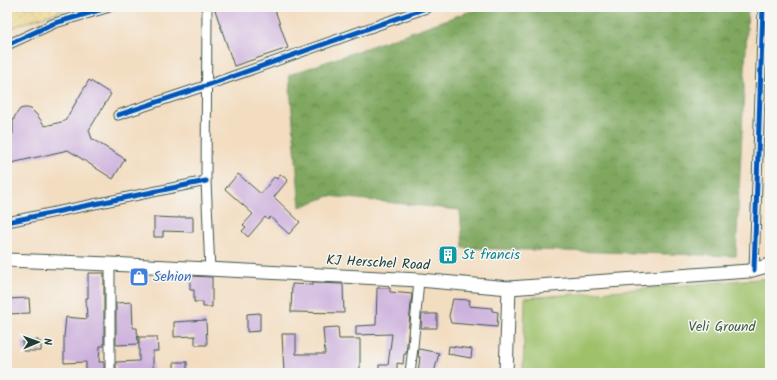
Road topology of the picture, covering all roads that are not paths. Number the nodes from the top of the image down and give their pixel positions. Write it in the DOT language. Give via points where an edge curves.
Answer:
graph roads {
  1 [pos="110,7"];
  2 [pos="208,7"];
  3 [pos="429,7"];
  4 [pos="763,7"];
  5 [pos="7,45"];
  6 [pos="208,85"];
  7 [pos="118,115"];
  8 [pos="206,181"];
  9 [pos="7,222"];
  10 [pos="7,260"];
  11 [pos="110,264"];
  12 [pos="770,265"];
  13 [pos="210,270"];
  14 [pos="754,270"];
  15 [pos="419,280"];
  16 [pos="509,288"];
  17 [pos="110,373"];
  18 [pos="410,373"];
  19 [pos="506,373"];
  1 -- 5 [label="street" via="55,23"];
  2 -- 6 [label="street"];
  3 -- 6 [label="street"];
  4 -- 14 [label="street"];
  6 -- 7 [label="street"];
  6 -- 8 [label="street"];
  8 -- 9 [label="street"];
  8 -- 13 [label="street"];
  10 -- 11 [label="main road, KJ Herschel Road"];
  11 -- 13 [label="main road, KJ Herschel Road"];
  11 -- 17 [label="street"];
  12 -- 14 [label="main road, KJ Herschel Road"];
  13 -- 15 [label="main road, KJ Herschel Road"];
  14 -- 16 [label="main road, KJ Herschel Road"];
  15 -- 16 [label="main road, KJ Herschel Road"];
  15 -- 18 [label="street"];
  16 -- 19 [label="main road"];
}
